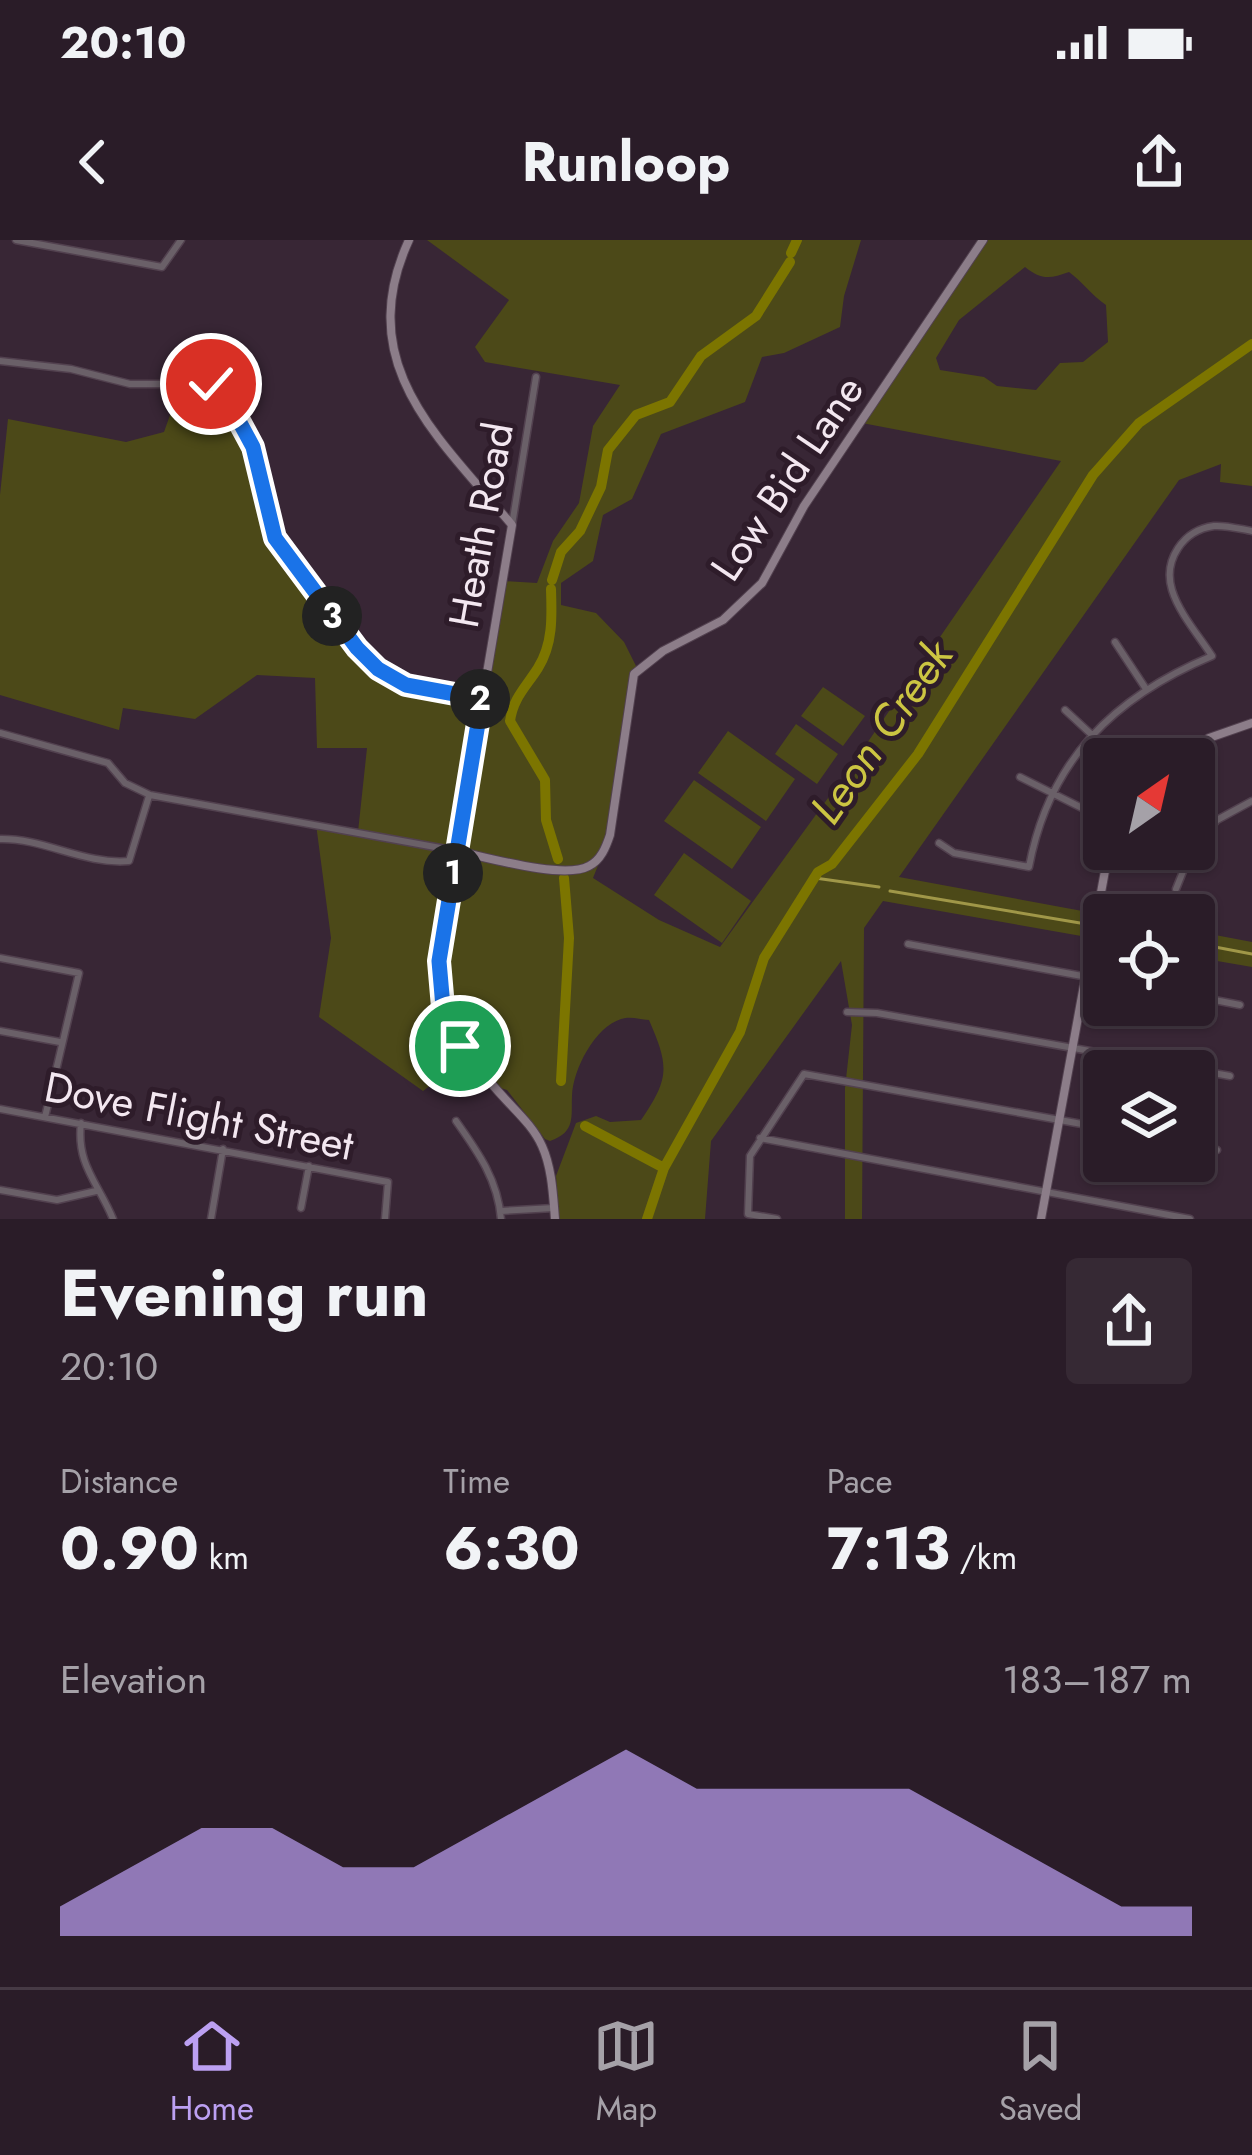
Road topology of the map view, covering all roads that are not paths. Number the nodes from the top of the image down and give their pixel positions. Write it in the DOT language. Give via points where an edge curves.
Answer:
graph roads {
  1 [pos="16,240"];
  2 [pos="181,240"];
  3 [pos="409,240"];
  4 [pos="982,240"];
  5 [pos="0,361"];
  6 [pos="536,377"];
  7 [pos="512,525"];
  8 [pos="1252,531"];
  9 [pos="1115,642"];
  10 [pos="1146,688"];
  11 [pos="482,699"];
  12 [pos="1065,710"];
  13 [pos="1252,724"];
  14 [pos="0,733"];
  15 [pos="1092,735"];
  16 [pos="1209,738"];
  17 [pos="1020,777"];
  18 [pos="1052,794"];
  19 [pos="150,795"];
  20 [pos="1252,801"];
  21 [pos="1083,809"];
  22 [pos="1215,822"];
  23 [pos="0,839"];
  24 [pos="939,843"];
  25 [pos="457,851"];
  26 [pos="1184,870"];
  27 [pos="1176,889"];
  28 [pos="908,944"];
  29 [pos="0,958"];
  30 [pos="1083,976"];
  31 [pos="1083,982"];
  32 [pos="1215,1001"];
  33 [pos="1240,1005"];
  34 [pos="847,1012"];
  35 [pos="0,1031"];
  36 [pos="60,1042"];
  37 [pos="1072,1048"];
  38 [pos="1230,1076"];
  39 [pos="0,1109"];
  40 [pos="45,1117"];
  41 [pos="1058,1120"];
  42 [pos="456,1121"];
  43 [pos="80,1124"];
  44 [pos="1083,1124"];
  45 [pos="760,1138"];
  46 [pos="224,1149"];
  47 [pos="309,1166"];
  48 [pos="0,1190"];
  49 [pos="98,1191"];
  50 [pos="1046,1192"];
  51 [pos="301,1208"];
  52 [pos="555,1214"];
  53 [pos="501,1215"];
  54 [pos="113,1219"];
  55 [pos="211,1219"];
  56 [pos="385,1219"];
  57 [pos="777,1219"];
  58 [pos="1041,1219"];
  59 [pos="1190,1219"];
  1 -- 2 [label="street" via="161,267"];
  3 -- 7 [label="street" via="391,295 397,368 417,410"];
  4 -- 25 [label="street, Low Bid Lane" via="813,492 762,583 723,620 634,674 601,856 565,871"];
  5 -- 11 [label="street" via="119,382 220,388 258,458 275,538 357,648 406,685"];
  6 -- 7 [label="street, Heath Road"];
  7 -- 11 [label="street, Heath Road"];
  8 -- 10 [label="street" via="1220,526 1183,541 1169,578 1212,656"];
  9 -- 10 [label="street"];
  10 -- 15 [label="street"];
  11 -- 25 [label="street, Heath Road"];
  12 -- 15 [label="street"];
  13 -- 16 [label="street"];
  14 -- 19 [label="street" via="108,763"];
  15 -- 18 [label="street"];
  17 -- 18 [label="street"];
  18 -- 21 [label="street"];
  18 -- 24 [label="street" via="1028,867 953,853"];
  19 -- 23 [label="street" via="129,861"];
  19 -- 25 [label="street"];
  20 -- 22 [label="street"];
  25 -- 52 [label="street, Heath Road" via="439,961 443,1007 471,1063 537,1136"];
  26 -- 27 [label="street"];
  28 -- 30 [label="street"];
  29 -- 36 [label="street" via="79,973"];
  31 -- 37 [label="street"];
  32 -- 33 [label="street"];
  34 -- 37 [label="street"];
  35 -- 36 [label="street"];
  36 -- 40 [label="street"];
  37 -- 38 [label="street"];
  37 -- 41 [label="street"];
  39 -- 40 [label="street, Dove Flight Street"];
  40 -- 43 [label="street, Dove Flight Street"];
  41 -- 44 [label="street"];
  41 -- 45 [label="street" via="804,1074"];
  41 -- 50 [label="street"];
  42 -- 53 [label="street" via="485,1163"];
  43 -- 46 [label="street, Dove Flight Street"];
  43 -- 49 [label="street" via="82,1160"];
  45 -- 50 [label="street"];
  45 -- 57 [label="street" via="748,1163 748,1214"];
  46 -- 47 [label="street, Dove Flight Street"];
  46 -- 55 [label="street"];
  47 -- 51 [label="street"];
  47 -- 56 [label="street, Dove Flight Street" via="388,1182"];
  48 -- 49 [label="street" via="57,1200"];
  49 -- 54 [label="street"];
  50 -- 58 [label="street"];
  50 -- 59 [label="street"];
  52 -- 53 [label="street"];
}
